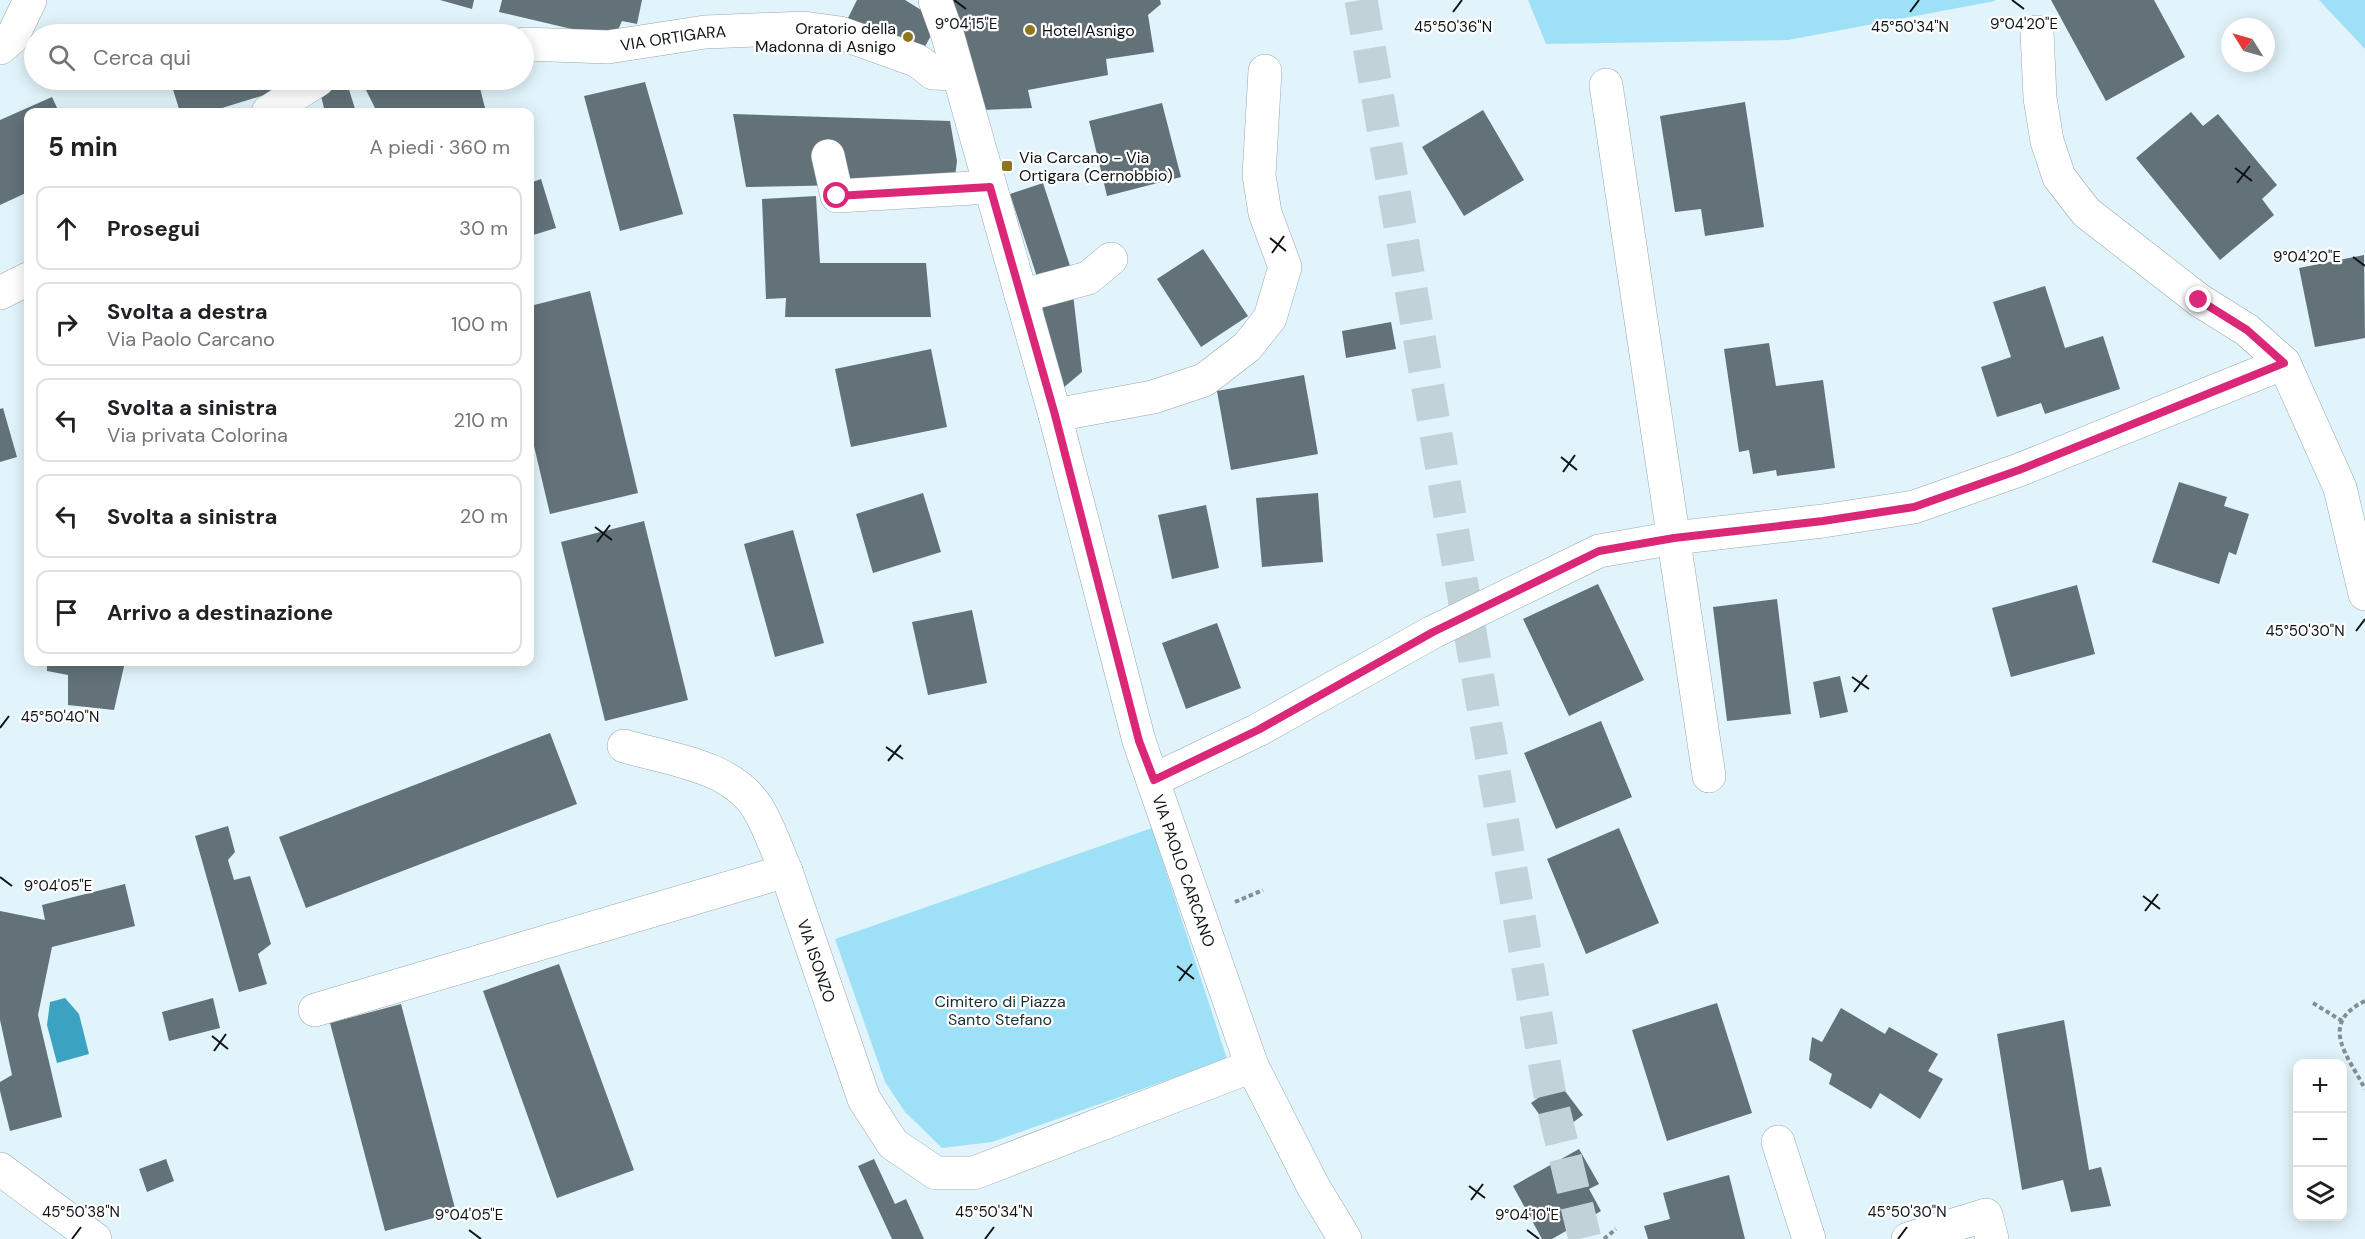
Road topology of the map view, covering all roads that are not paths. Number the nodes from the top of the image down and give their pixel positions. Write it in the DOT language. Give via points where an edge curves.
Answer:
graph roads {
  1 [pos="30,0"];
  2 [pos="935,0"];
  3 [pos="2037,32"];
  4 [pos="534,44"];
  5 [pos="0,48"];
  6 [pos="1265,71"];
  7 [pos="958,74"];
  8 [pos="1606,85"];
  9 [pos="302,90"];
  10 [pos="274,108"];
  11 [pos="828,156"];
  12 [pos="990,187"];
  13 [pos="1111,259"];
  14 [pos="24,281"];
  15 [pos="0,293"];
  16 [pos="1021,296"];
  17 [pos="2284,363"];
  18 [pos="1055,415"];
  19 [pos="1674,538"];
  20 [pos="2365,594"];
  21 [pos="624,746"];
  22 [pos="1709,776"];
  23 [pos="1154,780"];
  24 [pos="786,871"];
  25 [pos="315,1010"];
  26 [pos="1252,1066"];
  27 [pos="1779,1142"];
  28 [pos="0,1169"];
  29 [pos="95,1239"];
  30 [pos="1345,1239"];
  31 [pos="1809,1239"];
  32 [pos="1908,1239"];
  33 [pos="1992,1239"];
  1 -- 5 [label="street" via="12,38"];
  2 -- 7 [label="street, VIA PAOLO CARCANO"];
  3 -- 17 [label="street" via="2046,141 2059,177 2086,212 2199,300 2247,330"];
  4 -- 7 [label="street, VIA ORTIGARA" via="608,47 705,32 804,28 840,33 918,61 933,73"];
  6 -- 18 [label="street" via="1259,175 1265,213 1285,267 1270,318 1247,347 1204,380 1153,397"];
  7 -- 12 [label="street, VIA PAOLO CARCANO"];
  8 -- 19 [label="street"];
  9 -- 10 [label="street"];
  11 -- 12 [label="street" via="837,196"];
  12 -- 16 [label="street, VIA PAOLO CARCANO"];
  13 -- 16 [label="street" via="1088,278"];
  14 -- 15 [label="street"];
  16 -- 18 [label="street, VIA PAOLO CARCANO"];
  17 -- 19 [label="street" via="2019,470 1914,507"];
  17 -- 20 [label="street" via="2340,488"];
  18 -- 23 [label="street, VIA PAOLO CARCANO" via="1139,741"];
  19 -- 22 [label="street"];
  19 -- 23 [label="street" via="1599,551 1433,632 1258,730"];
  21 -- 24 [label="street, VIA ISONZO" via="705,769 739,788 757,807"];
  23 -- 26 [label="street, VIA PAOLO CARCANO"];
  24 -- 25 [label="street"];
  24 -- 26 [label="street, VIA ISONZO" via="864,1099 893,1144 936,1173 974,1173"];
  26 -- 30 [label="street, VIA PAOLO CARCANO" via="1313,1186"];
  27 -- 31 [label="street"];
  28 -- 29 [label="street"];
  32 -- 33 [label="street" via="1986,1215"];
}
